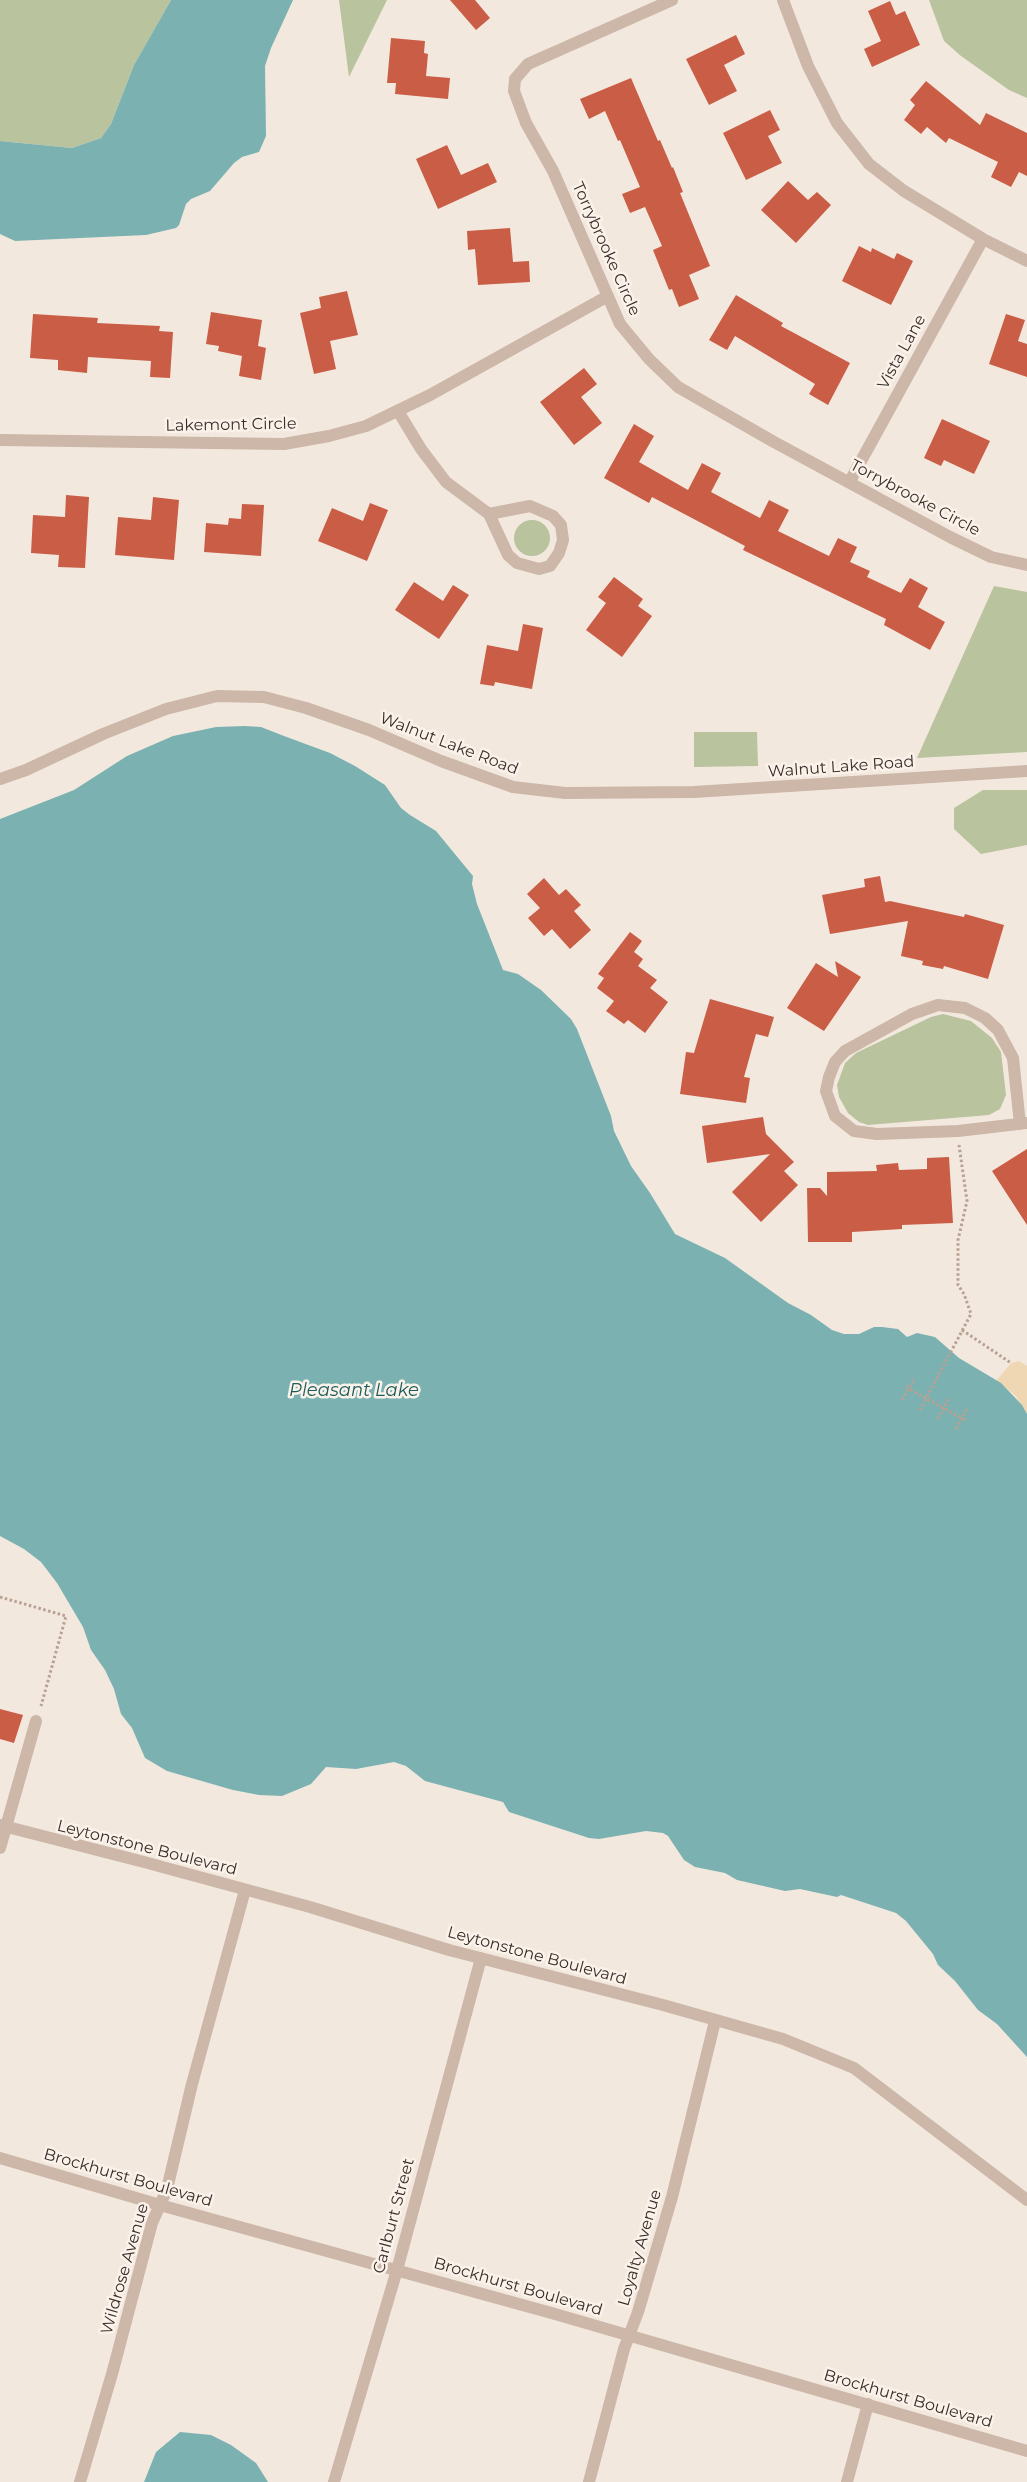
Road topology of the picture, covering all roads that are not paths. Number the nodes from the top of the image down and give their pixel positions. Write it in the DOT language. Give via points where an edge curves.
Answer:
graph roads {
  1 [pos="672,0"];
  2 [pos="782,0"];
  3 [pos="983,239"];
  4 [pos="1027,261"];
  5 [pos="608,296"];
  6 [pos="398,411"];
  7 [pos="0,440"];
  8 [pos="850,481"];
  9 [pos="489,514"];
  10 [pos="1027,565"];
  11 [pos="1027,771"];
  12 [pos="0,779"];
  13 [pos="1023,1123"];
  14 [pos="36,1721"];
  15 [pos="3,1826"];
  16 [pos="0,1848"];
  17 [pos="245,1890"];
  18 [pos="481,1958"];
  19 [pos="716,2021"];
  20 [pos="0,2158"];
  21 [pos="1027,2200"];
  22 [pos="160,2205"];
  23 [pos="397,2270"];
  24 [pos="630,2336"];
  25 [pos="868,2404"];
  26 [pos="1027,2451"];
  27 [pos="80,2482"];
  28 [pos="334,2482"];
  29 [pos="589,2482"];
  30 [pos="847,2482"];
  1 -- 5 [label="street, Torrybrooke Circle" via="528,64 515,79 514,91 526,123 553,171"];
  2 -- 3 [label="street" via="808,66 836,122 869,164 904,191"];
  3 -- 4 [label="street"];
  3 -- 8 [label="street, Vista Lane"];
  5 -- 6 [label="street, Lakemont Circle"];
  5 -- 8 [label="street, Torrybrooke Circle" via="620,324 678,387"];
  6 -- 7 [label="street, Lakemont Circle" via="366,426 284,444"];
  6 -- 9 [label="street" via="446,482"];
  8 -- 10 [label="street, Torrybrooke Circle" via="950,537 991,556"];
  9 -- 9 [label="street" via="508,555 517,563 539,569 550,566 563,540 561,525 548,513 530,506"];
  11 -- 12 [label="street, Walnut Lake Road" via="694,792 566,794 512,787 306,708 264,697 217,696 166,709"];
  13 -- 13 [label="street" via="958,1131 877,1134 854,1131 835,1116 826,1091 835,1062 864,1039 912,1014 938,1005 965,1008 985,1018 998,1030 1013,1058"];
  14 -- 15 [label="street"];
  15 -- 16 [label="street"];
  15 -- 17 [label="street, Leytonstone Boulevard"];
  17 -- 18 [label="street, Leytonstone Boulevard"];
  17 -- 22 [label="street, Wildrose Avenue" via="167,2189"];
  18 -- 19 [label="street, Leytonstone Boulevard"];
  18 -- 23 [label="street, Carlburt Street"];
  19 -- 21 [label="street, Leytonstone Boulevard" via="783,2039 854,2068"];
  19 -- 24 [label="street, Loyalty Avenue" via="672,2197"];
  20 -- 22 [label="street, Brockhurst Boulevard"];
  22 -- 23 [label="street, Brockhurst Boulevard"];
  22 -- 27 [label="street, Wildrose Avenue" via="152,2223"];
  23 -- 24 [label="street, Brockhurst Boulevard"];
  23 -- 28 [label="street, Carlburt Street"];
  24 -- 25 [label="street, Brockhurst Boulevard"];
  24 -- 29 [label="street, Loyalty Avenue"];
  25 -- 26 [label="street, Brockhurst Boulevard"];
  25 -- 30 [label="street"];
}
